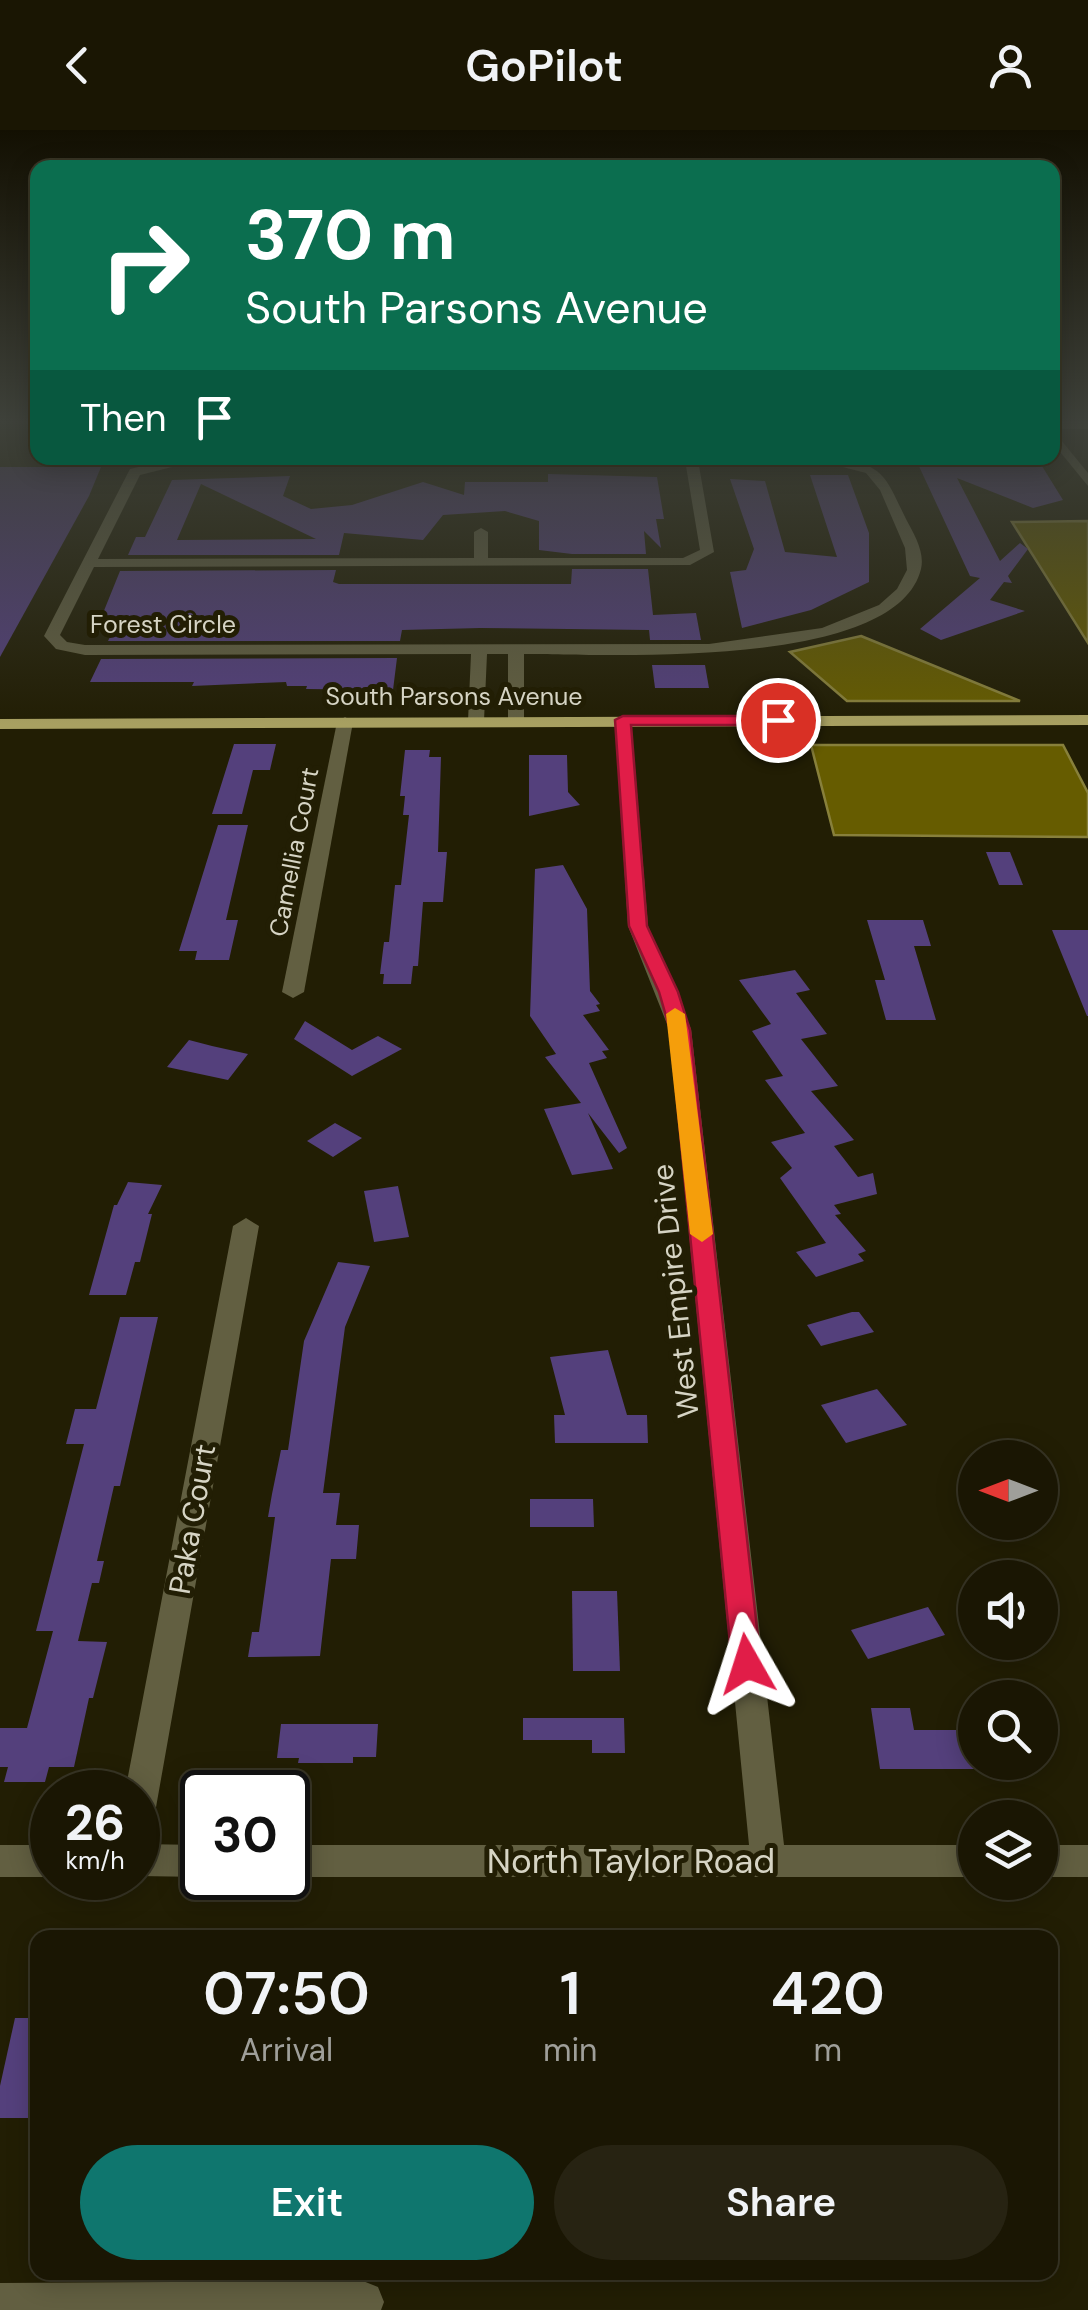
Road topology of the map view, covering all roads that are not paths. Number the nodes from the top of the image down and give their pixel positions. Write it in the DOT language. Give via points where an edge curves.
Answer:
graph roads {
  1 [pos="110,522"];
  2 [pos="702,522"];
  3 [pos="899,522"];
  4 [pos="481,532"];
  5 [pos="481,563"];
  6 [pos="88,564"];
  7 [pos="479,650"];
  8 [pos="516,650"];
  9 [pos="623,720"];
  10 [pos="1088,720"];
  11 [pos="476,721"];
  12 [pos="516,721"];
  13 [pos="345,722"];
  14 [pos="0,724"];
  15 [pos="292,992"];
  16 [pos="246,1226"];
  17 [pos="146,1770"];
  18 [pos="0,1861"];
  19 [pos="30,1861"];
  20 [pos="310,1861"];
  21 [pos="958,1861"];
  22 [pos="1058,1861"];
  23 [pos="1088,1861"];
  24 [pos="768,1862"];
  25 [pos="362,2302"];
  26 [pos="0,2304"];
  1 -- 6 [label="street, Forest Circle"];
  2 -- 5 [label="street" via="707,552 673,563"];
  3 -- 8 [label="street, Forest Circle" via="914,552 910,584 854,622 792,640 709,649"];
  4 -- 5 [label="street"];
  5 -- 6 [label="street"];
  6 -- 7 [label="street, Forest Circle" via="52,636 72,648"];
  7 -- 8 [label="street, Forest Circle"];
  7 -- 11 [label="street"];
  8 -- 12 [label="street"];
  9 -- 10 [label="main road, South Parsons Avenue"];
  9 -- 12 [label="main road, South Parsons Avenue"];
  9 -- 24 [label="street, West Empire Drive" via="638,926 680,1030"];
  11 -- 12 [label="main road, South Parsons Avenue"];
  11 -- 13 [label="main road, South Parsons Avenue"];
  13 -- 14 [label="main road, South Parsons Avenue"];
  13 -- 15 [label="street, Camellia Court"];
  16 -- 17 [label="street, Paka Court"];
  18 -- 19 [label="street"];
  20 -- 24 [label="street, North Taylor Road"];
  21 -- 24 [label="street, North Taylor Road"];
  22 -- 23 [label="street"];
  25 -- 26 [label="street"];
}
